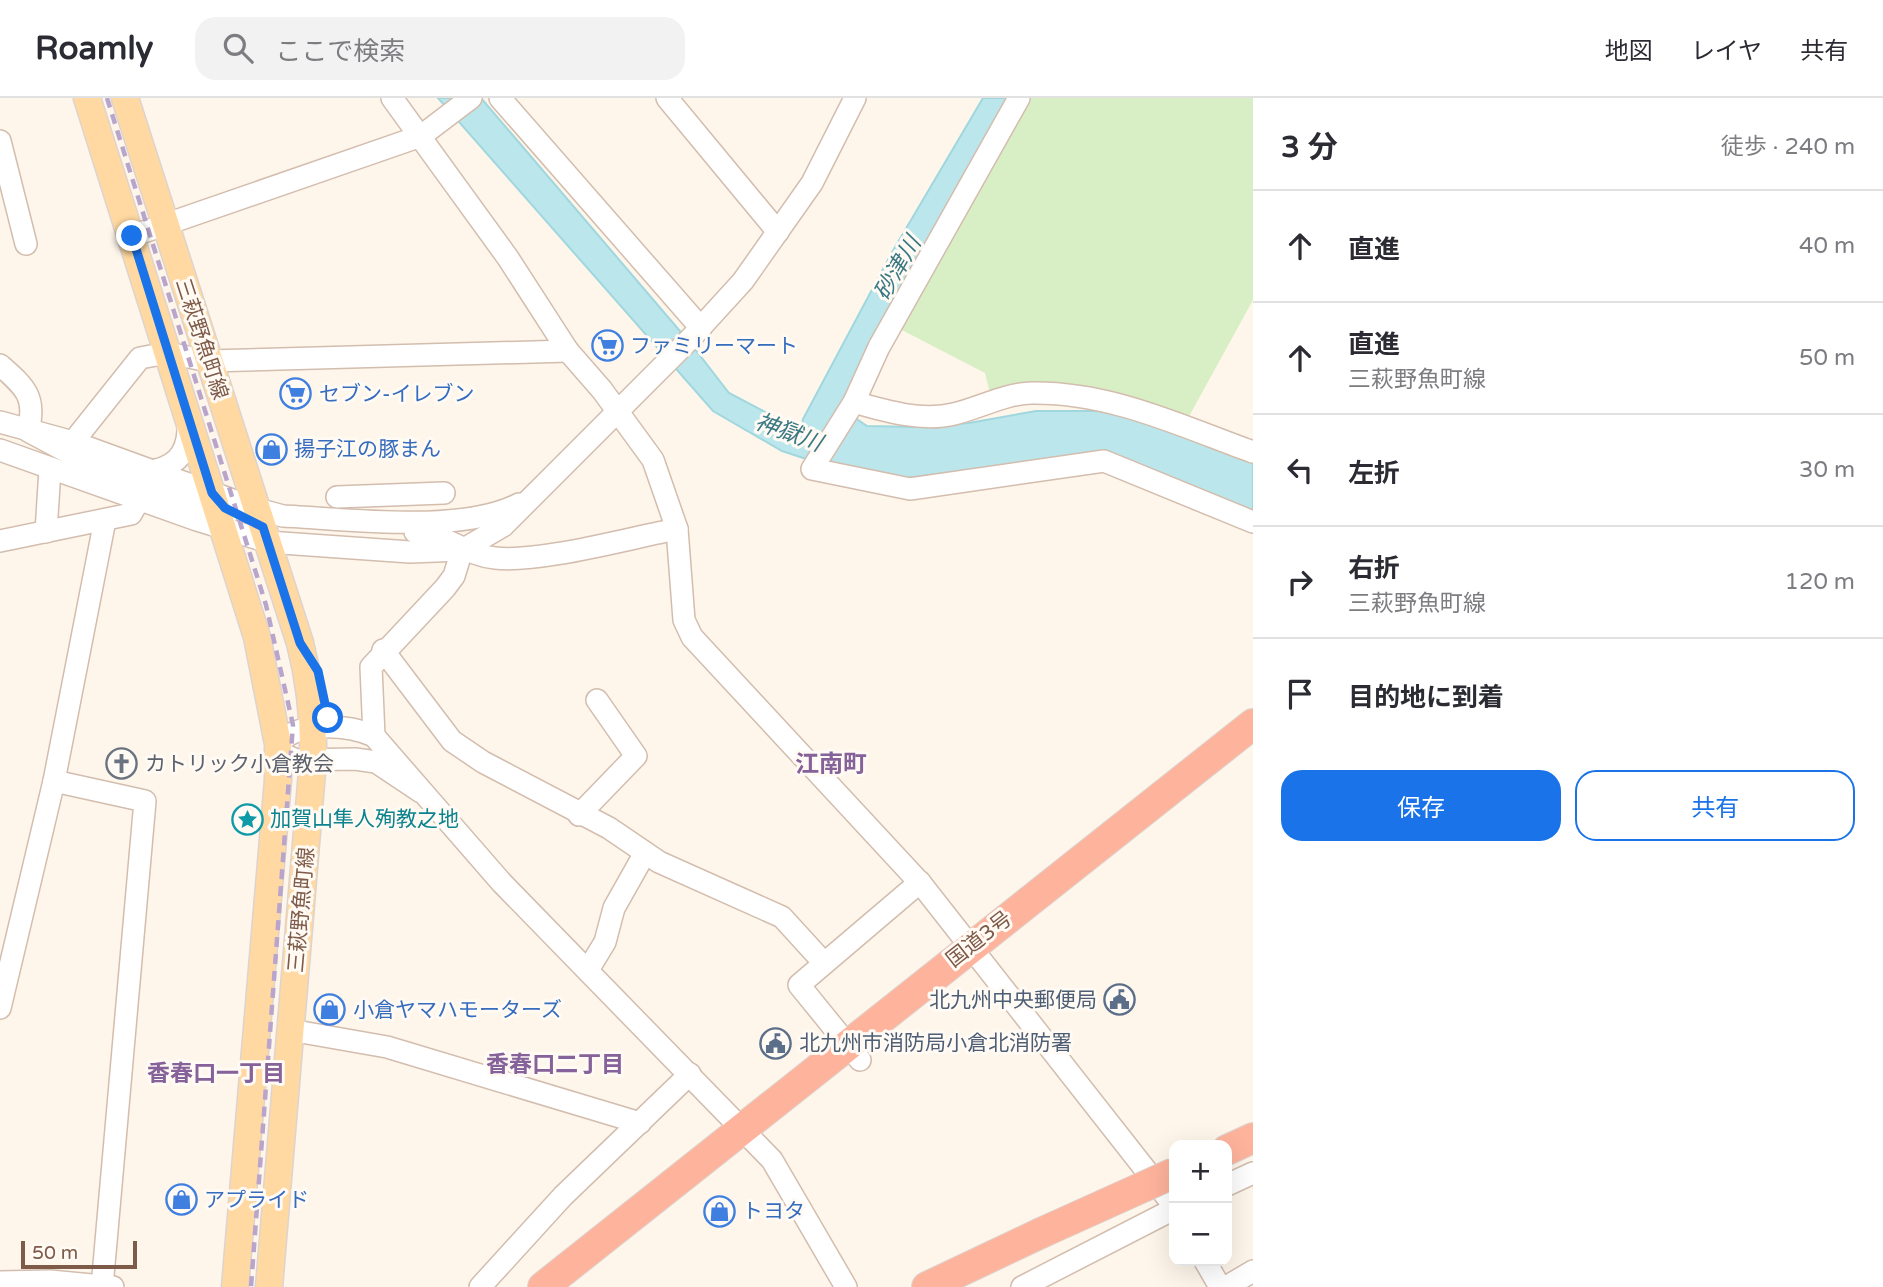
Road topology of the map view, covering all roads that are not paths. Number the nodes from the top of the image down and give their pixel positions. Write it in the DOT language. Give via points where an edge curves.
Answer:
graph roads {
  1 [pos="87,98"];
  2 [pos="125,98"];
  3 [pos="391,98"];
  4 [pos="471,98"];
  5 [pos="500,98"];
  6 [pos="667,98"];
  7 [pos="855,98"];
  8 [pos="1019,98"];
  9 [pos="421,136"];
  10 [pos="0,141"];
  11 [pos="166,225"];
  12 [pos="778,232"];
  13 [pos="132,236"];
  14 [pos="26,244"];
  15 [pos="696,333"];
  16 [pos="568,351"];
  17 [pos="167,353"];
  18 [pos="209,360"];
  19 [pos="0,365"];
  20 [pos="854,402"];
  21 [pos="618,410"];
  22 [pos="188,419"];
  23 [pos="0,422"];
  24 [pos="28,431"];
  25 [pos="74,442"];
  26 [pos="0,450"];
  27 [pos="1253,452"];
  28 [pos="50,469"];
  29 [pos="156,470"];
  30 [pos="444,493"];
  31 [pos="527,499"];
  32 [pos="139,500"];
  33 [pos="217,511"];
  34 [pos="298,517"];
  35 [pos="354,519"];
  36 [pos="105,520"];
  37 [pos="1253,522"];
  38 [pos="263,526"];
  39 [pos="677,529"];
  40 [pos="46,532"];
  41 [pos="0,541"];
  42 [pos="462,550"];
  43 [pos="281,582"];
  44 [pos="300,643"];
  45 [pos="383,650"];
  46 [pos="597,700"];
  47 [pos="1253,724"];
  48 [pos="347,727"];
  49 [pos="314,730"];
  50 [pos="374,736"];
  51 [pos="278,744"];
  52 [pos="1253,749"];
  53 [pos="313,760"];
  54 [pos="54,782"];
  55 [pos="421,792"];
  56 [pos="579,815"];
  57 [pos="645,853"];
  58 [pos="920,882"];
  59 [pos="978,953"];
  60 [pos="824,963"];
  61 [pos="588,970"];
  62 [pos="4,977"];
  63 [pos="0,1008"];
  64 [pos="290,1030"];
  65 [pos="853,1052"];
  66 [pos="690,1074"];
  67 [pos="640,1123"];
  68 [pos="750,1135"];
  69 [pos="1253,1138"];
  70 [pos="1232,1148"];
  71 [pos="1253,1160"];
  72 [pos="1232,1170"];
  73 [pos="1253,1173"];
  74 [pos="1169,1175"];
  75 [pos="1232,1183"];
  76 [pos="1169,1197"];
  77 [pos="1170,1203"];
  78 [pos="1169,1211"];
  79 [pos="1208,1266"];
  80 [pos="1253,1271"];
  81 [pos="0,1282"];
  82 [pos="102,1287"];
  83 [pos="113,1287"];
  84 [pos="235,1287"];
  85 [pos="269,1287"];
  86 [pos="480,1287"];
  87 [pos="543,1287"];
  88 [pos="577,1287"];
  89 [pos="846,1287"];
  90 [pos="927,1287"];
  91 [pos="973,1287"];
  92 [pos="1022,1287"];
  93 [pos="1220,1287"];
  94 [pos="1226,1287"];
  1 -- 13 [label="main road, 三萩野魚町線"];
  2 -- 11 [label="main road, 三萩野魚町線"];
  3 -- 9 [label="street"];
  4 -- 9 [label="street"];
  5 -- 15 [label="street"];
  6 -- 12 [label="street"];
  7 -- 12 [label="street" via="813,183"];
  8 -- 20 [label="street" via="879,347"];
  9 -- 11 [label="street"];
  9 -- 16 [label="street"];
  10 -- 14 [label="street"];
  11 -- 13 [label="street"];
  11 -- 18 [label="main road, 三萩野魚町線"];
  12 -- 15 [label="street" via="743,281"];
  13 -- 17 [label="main road, 三萩野魚町線"];
  15 -- 21 [label="street"];
  16 -- 18 [label="street"];
  16 -- 21 [label="street"];
  17 -- 18 [label="street"];
  17 -- 22 [label="main road, 三萩野魚町線"];
  17 -- 25 [label="street" via="140,358"];
  18 -- 38 [label="main road, 三萩野魚町線"];
  19 -- 24 [label="street" via="30,398"];
  20 -- 27 [label="street" via="886,411 951,415 1029,393 1077,396 1130,406"];
  20 -- 37 [label="street" via="812,468 910,489 1104,461"];
  21 -- 31 [label="street"];
  21 -- 39 [label="street" via="653,460"];
  22 -- 29 [label="street" via="185,451 175,463"];
  22 -- 33 [label="main road, 三萩野魚町線"];
  23 -- 24 [label="street"];
  24 -- 25 [label="street"];
  24 -- 33 [label="street" via="86,462"];
  25 -- 29 [label="street"];
  26 -- 28 [label="street"];
  28 -- 32 [label="street"];
  28 -- 40 [label="street"];
  29 -- 33 [label="street"];
  30 -- 35 [label="street" via="346,496"];
  31 -- 35 [label="street" via="498,515 453,521"];
  31 -- 42 [label="street" via="490,537"];
  32 -- 33 [label="street"];
  32 -- 36 [label="street" via="131,514"];
  33 -- 38 [label="street"];
  33 -- 38 [label="street"];
  33 -- 51 [label="main road, 三萩野魚町線" via="257,637"];
  34 -- 35 [label="street"];
  34 -- 38 [label="street"];
  34 -- 42 [label="street" via="337,529 434,533"];
  36 -- 40 [label="street"];
  36 -- 54 [label="street"];
  38 -- 42 [label="street" via="380,538 432,552"];
  38 -- 43 [label="main road, 三萩野魚町線"];
  39 -- 42 [label="street" via="542,555 501,559"];
  39 -- 58 [label="street" via="684,620 692,637"];
  40 -- 41 [label="street"];
  42 -- 43 [label="street" via="425,565 296,559 286,565"];
  42 -- 45 [label="street" via="445,588"];
  43 -- 44 [label="main road, 三萩野魚町線"];
  44 -- 48 [label="street" via="318,671 328,718"];
  44 -- 49 [label="main road, 三萩野魚町線"];
  45 -- 50 [label="street" via="370,674"];
  45 -- 56 [label="street" via="452,741"];
  46 -- 56 [label="street" via="636,756"];
  47 -- 59 [label="highway, 国道3号"];
  48 -- 49 [label="street"];
  48 -- 50 [label="street"];
  49 -- 51 [label="street" via="289,735"];
  49 -- 53 [label="main road, 三萩野魚町線"];
  50 -- 55 [label="street"];
  51 -- 53 [label="street" via="288,758"];
  51 -- 84 [label="main road, 三萩野魚町線"];
  52 -- 59 [label="highway, 国道3号"];
  53 -- 55 [label="street" via="376,762"];
  53 -- 64 [label="main road, 三萩野魚町線"];
  54 -- 62 [label="street"];
  54 -- 82 [label="street" via="145,801"];
  55 -- 61 [label="street"];
  56 -- 57 [label="street" via="609,828"];
  57 -- 60 [label="street" via="782,917"];
  57 -- 61 [label="street" via="614,908 605,942"];
  58 -- 59 [label="street"];
  58 -- 60 [label="street"];
  59 -- 65 [label="highway, 国道3号"];
  59 -- 77 [label="street"];
  60 -- 65 [label="street" via="799,985"];
  61 -- 66 [label="street"];
  62 -- 63 [label="street"];
  64 -- 67 [label="street" via="387,1047"];
  64 -- 85 [label="main road, 三萩野魚町線"];
  65 -- 68 [label="highway, 国道3号"];
  66 -- 67 [label="street"];
  66 -- 68 [label="street"];
  67 -- 86 [label="street" via="563,1196"];
  68 -- 87 [label="highway, 国道3号"];
  68 -- 88 [label="highway, 国道3号"];
  68 -- 89 [label="street" via="772,1160"];
  69 -- 70 [label="highway"];
  71 -- 72 [label="highway"];
  73 -- 75 [label="street"];
  74 -- 90 [label="highway, bridge"];
  76 -- 91 [label="highway"];
  78 -- 92 [label="street"];
  79 -- 93 [label="street"];
  80 -- 94 [label="street"];
  81 -- 82 [label="street"];
  82 -- 83 [label="street"];
}
